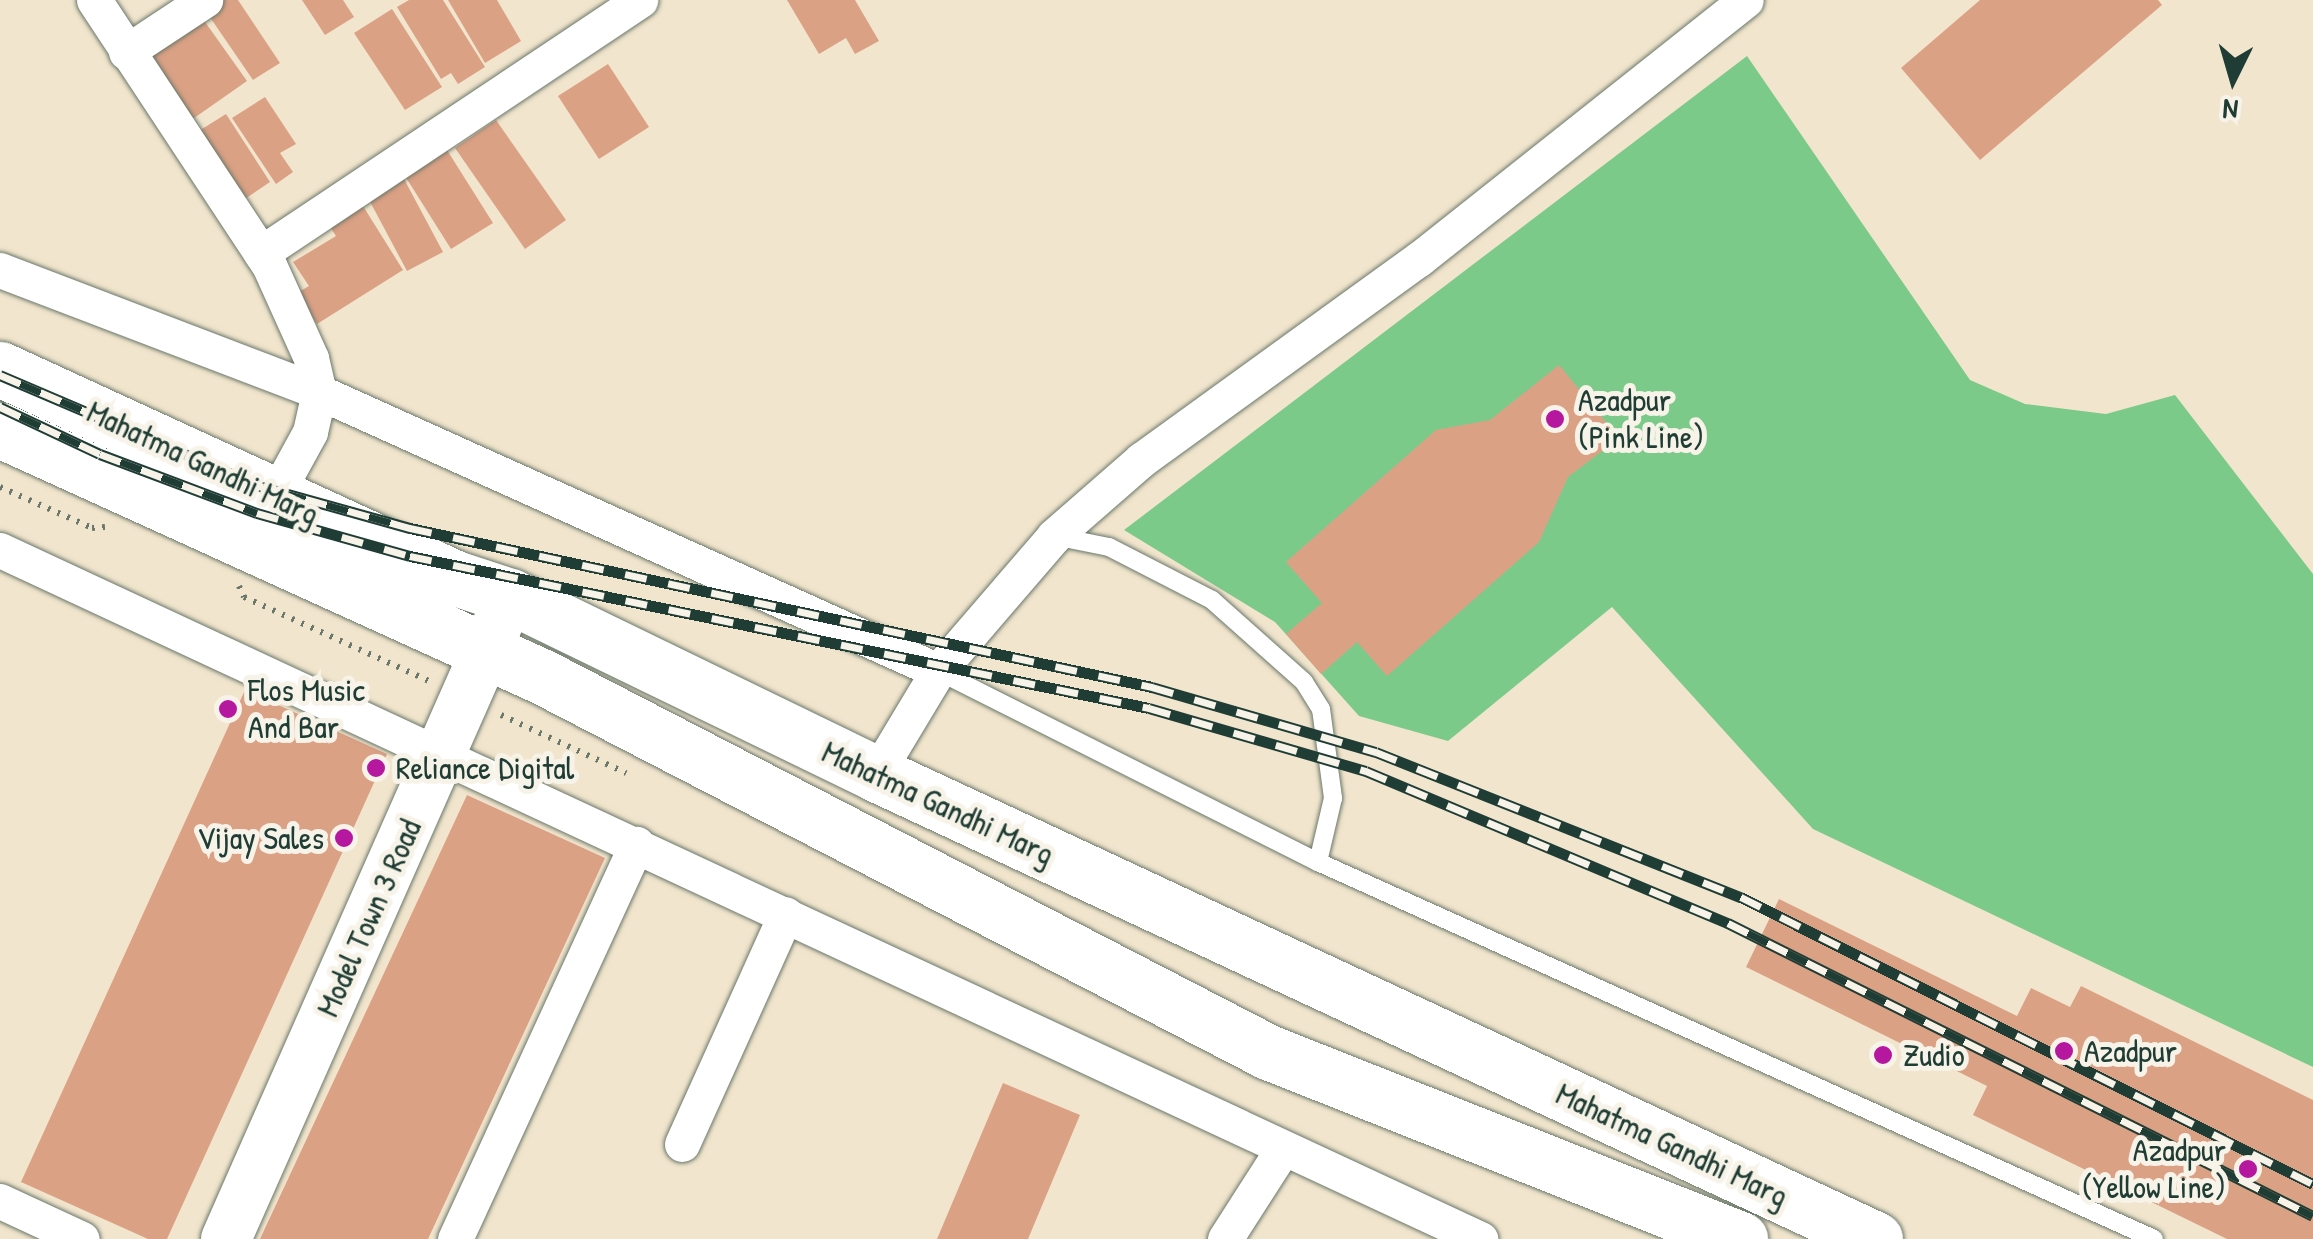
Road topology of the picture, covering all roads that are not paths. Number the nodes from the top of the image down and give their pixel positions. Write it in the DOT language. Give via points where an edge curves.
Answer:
graph roads {
  1 [pos="94,0"];
  2 [pos="205,0"];
  3 [pos="640,0"];
  4 [pos="1746,0"];
  5 [pos="126,52"];
  6 [pos="260,253"];
  7 [pos="0,270"];
  8 [pos="0,369"];
  9 [pos="319,392"];
  10 [pos="0,430"];
  11 [pos="275,496"];
  12 [pos="1054,536"];
  13 [pos="0,550"];
  14 [pos="510,596"];
  15 [pos="486,651"];
  16 [pos="938,671"];
  17 [pos="443,751"];
  18 [pos="876,774"];
  19 [pos="638,844"];
  20 [pos="1318,862"];
  21 [pos="786,914"];
  22 [pos="682,1144"];
  23 [pos="1282,1150"];
  24 [pos="0,1201"];
  25 [pos="1234,1237"];
  26 [pos="2141,1237"];
  27 [pos="82,1239"];
  28 [pos="226,1239"];
  29 [pos="455,1239"];
  30 [pos="1480,1239"];
  31 [pos="1740,1239"];
  32 [pos="1875,1239"];
  1 -- 5 [label="street"];
  2 -- 5 [label="street"];
  3 -- 6 [label="street"];
  4 -- 12 [label="street" via="1419,260 1142,460"];
  5 -- 6 [label="street"];
  6 -- 9 [label="street" via="302,335"];
  7 -- 9 [label="street"];
  8 -- 11 [label="main road, Mahatma Gandhi Marg"];
  9 -- 11 [label="street" via="310,432"];
  9 -- 16 [label="street"];
  10 -- 15 [label="main road, Mahatma Gandhi Marg"];
  11 -- 14 [label="main road, Mahatma Gandhi Marg" via="454,578"];
  12 -- 16 [label="street"];
  12 -- 20 [label="lane" via="1109,548 1186,584 1242,622 1304,682 1321,709 1333,798"];
  13 -- 17 [label="street"];
  14 -- 15 [label="street, Model Town 3 Road"];
  14 -- 18 [label="main road, Mahatma Gandhi Marg"];
  15 -- 17 [label="street, Model Town 3 Road"];
  15 -- 31 [label="main road, Mahatma Gandhi Marg" via="1268,1052"];
  16 -- 18 [label="street"];
  16 -- 20 [label="lane"];
  17 -- 19 [label="street"];
  17 -- 28 [label="street, Model Town 3 Road"];
  18 -- 32 [label="main road, Mahatma Gandhi Marg"];
  19 -- 21 [label="street"];
  19 -- 29 [label="street"];
  20 -- 26 [label="lane"];
  21 -- 22 [label="street"];
  21 -- 23 [label="street"];
  23 -- 25 [label="street"];
  23 -- 30 [label="street"];
  24 -- 27 [label="street"];
}
